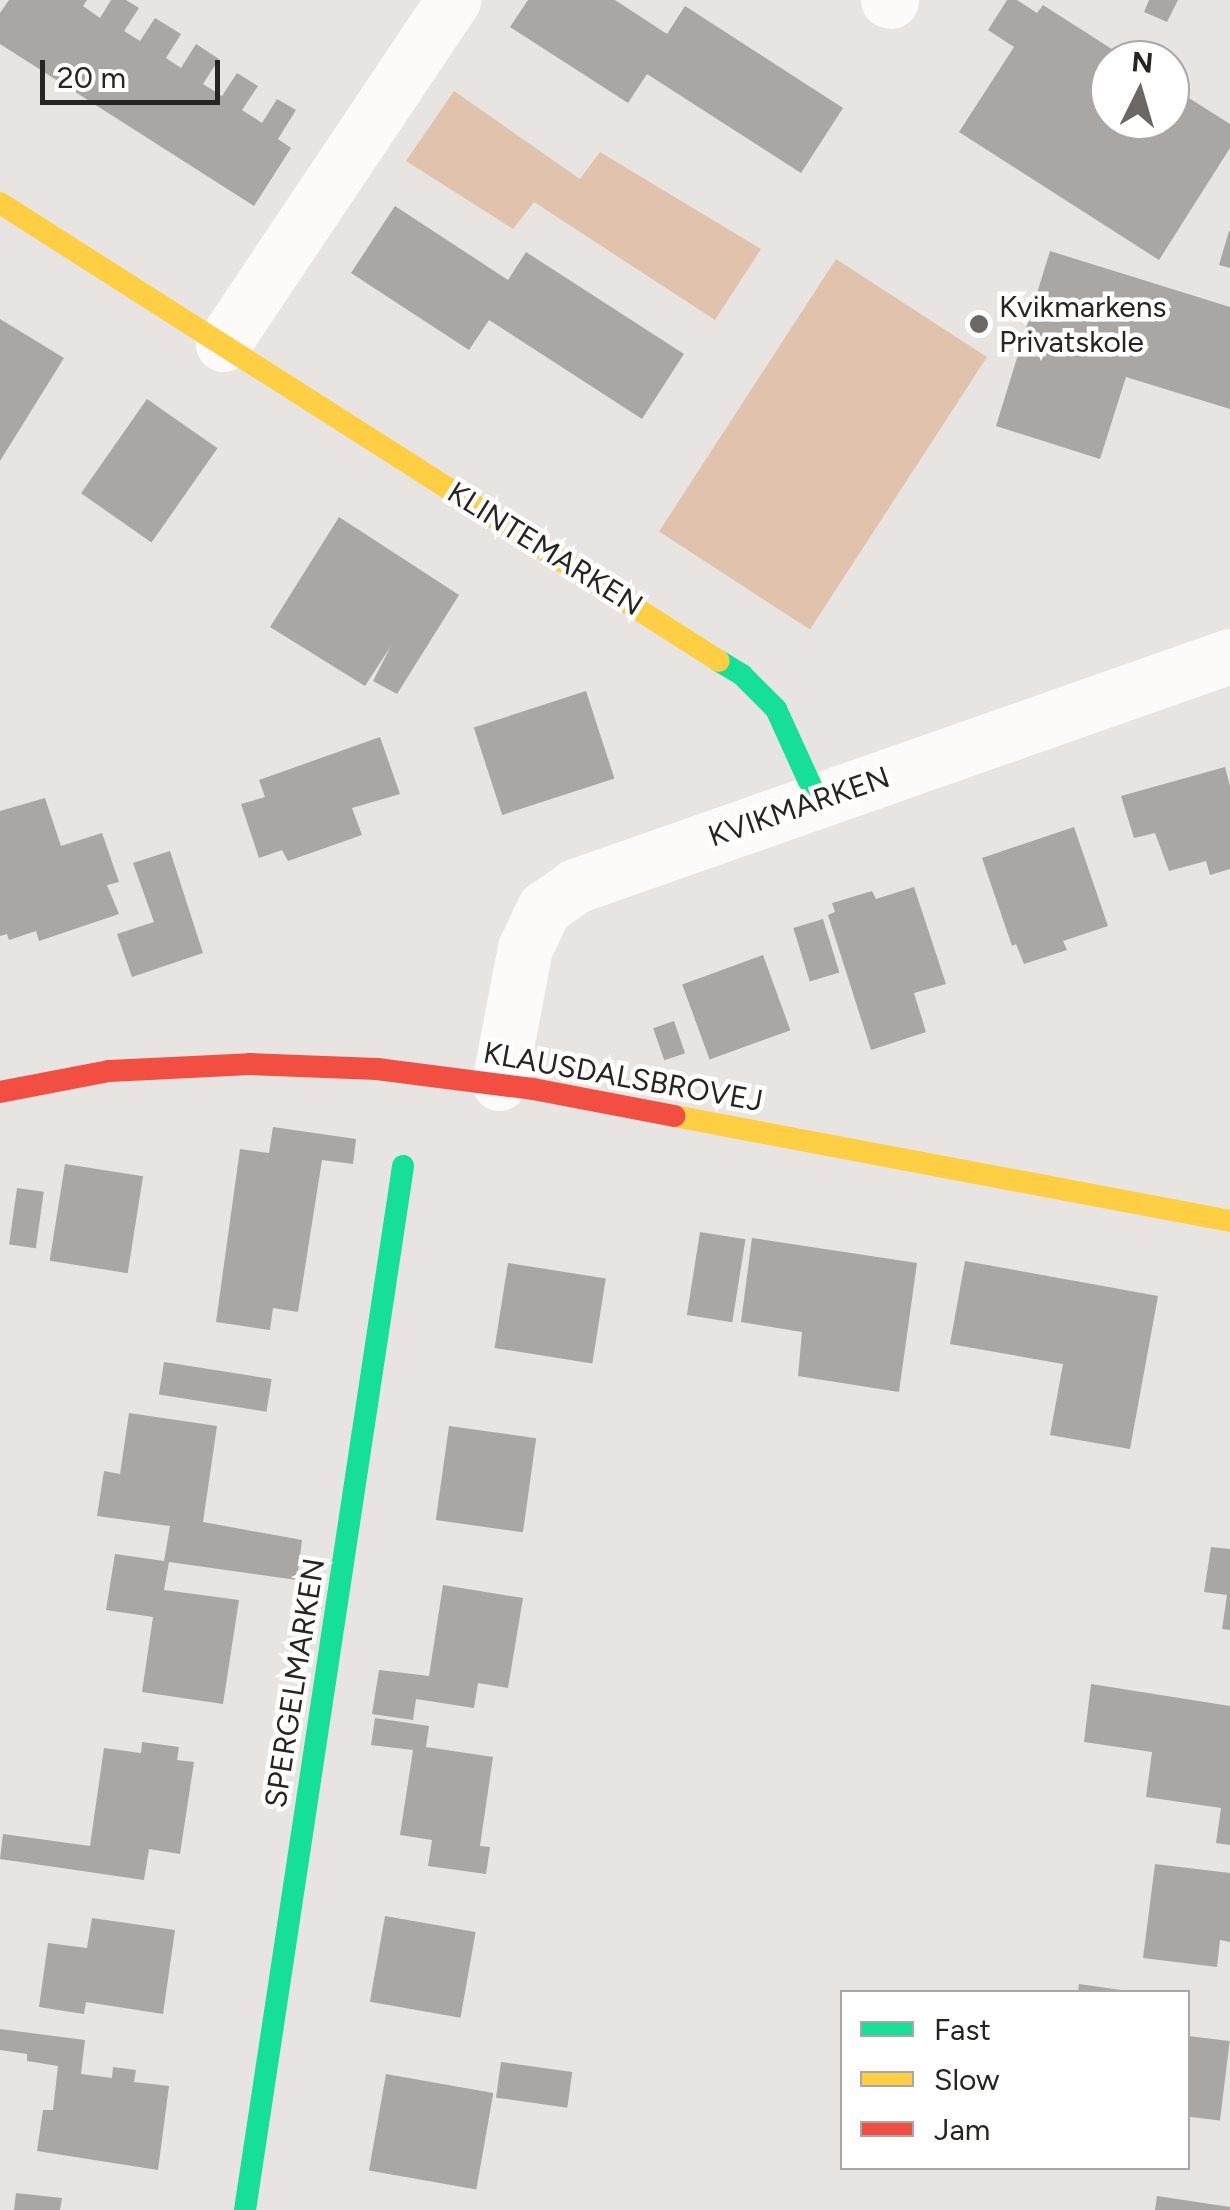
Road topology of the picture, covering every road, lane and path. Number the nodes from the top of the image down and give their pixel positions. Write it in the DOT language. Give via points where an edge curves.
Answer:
graph roads {
  1 [pos="453,0"];
  2 [pos="0,203"];
  3 [pos="223,344"];
  4 [pos="1230,656"];
  5 [pos="818,801"];
  6 [pos="498,1083"];
  7 [pos="0,1092"];
  8 [pos="403,1166"];
  9 [pos="1230,1220"];
  10 [pos="245,2210"];
  1 -- 3 [label="street"];
  2 -- 3 [label="street, KLINTEMARKEN"];
  3 -- 5 [label="street, KLINTEMARKEN" via="742,675 776,709"];
  4 -- 5 [label="street, KVIKMARKEN"];
  5 -- 6 [label="street, KVIKMARKEN" via="575,886 544,908 525,948"];
  6 -- 7 [label="street, KLAUSDALSBROVEJ" via="377,1068 250,1064 109,1071"];
  6 -- 9 [label="street, KLAUSDALSBROVEJ"];
  8 -- 10 [label="street, SPERGELMARKEN"];
}
